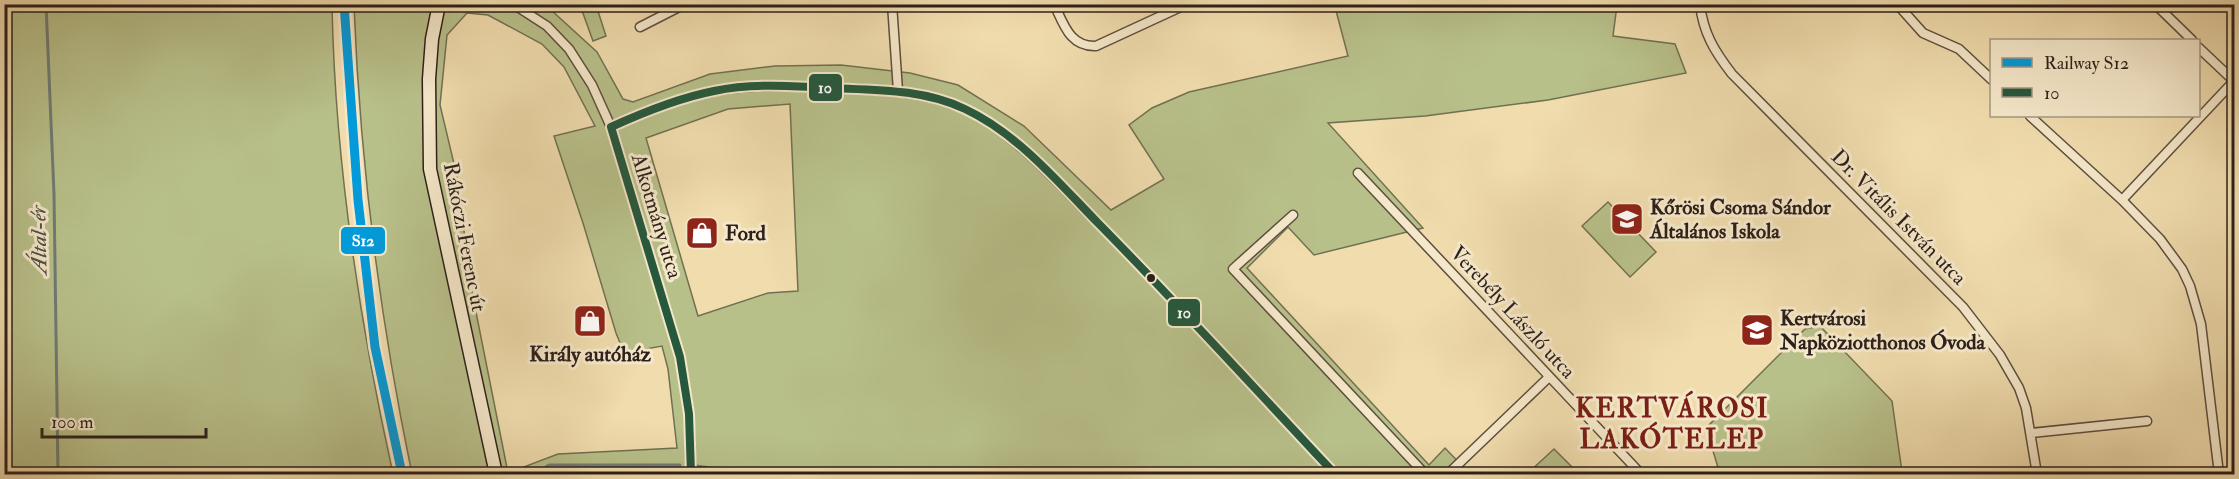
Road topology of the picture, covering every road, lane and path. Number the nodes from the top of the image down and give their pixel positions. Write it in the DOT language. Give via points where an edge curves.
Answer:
graph roads {
  1 [pos="439,4"];
  2 [pos="513,4"];
  3 [pos="685,4"];
  4 [pos="892,4"];
  5 [pos="1054,4"];
  6 [pos="1187,4"];
  7 [pos="1700,4"];
  8 [pos="1897,4"];
  9 [pos="2155,4"];
  10 [pos="640,27"];
  11 [pos="2191,39"];
  12 [pos="2200,47"];
  13 [pos="1990,78"];
  14 [pos="2234,81"];
  15 [pos="898,91"];
  16 [pos="2031,117"];
  17 [pos="611,127"];
  18 [pos="1358,173"];
  19 [pos="2122,200"];
  20 [pos="1293,214"];
  21 [pos="1549,377"];
  22 [pos="2147,422"];
  23 [pos="2031,433"];
  24 [pos="496,474"];
  25 [pos="691,474"];
  26 [pos="1335,474"];
  27 [pos="1425,474"];
  28 [pos="1448,474"];
  29 [pos="1641,474"];
  30 [pos="2037,474"];
  31 [pos="2219,474"];
  1 -- 24 [label="main road, Rákóczi Ferenc út" via="429,79 430,169"];
  2 -- 17 [label="street, Alkotmány utca" via="547,26 569,49 592,85"];
  3 -- 10 [label="street"];
  4 -- 15 [label="street"];
  5 -- 6 [label="street" via="1079,45 1096,46"];
  7 -- 23 [label="street, Dr. Vitális István utca" via="1705,32 1732,74 1963,307 2011,371"];
  8 -- 13 [label="street" via="1923,33 1959,49"];
  9 -- 11 [label="street"];
  12 -- 14 [label="street"];
  14 -- 19 [label="street"];
  15 -- 17 [label="street" via="751,87 702,94"];
  15 -- 26 [label="street" via="963,108 1007,135 1115,240"];
  16 -- 19 [label="street"];
  17 -- 25 [label="street, Alkotmány utca" via="680,357 689,414"];
  18 -- 21 [label="street, Verebély László utca"];
  19 -- 31 [label="street" via="2160,239 2190,286 2205,346"];
  20 -- 27 [label="street" via="1233,269"];
  21 -- 28 [label="street"];
  21 -- 29 [label="street, Verebély László utca"];
  22 -- 23 [label="street"];
  23 -- 30 [label="street, Dr. Vitális István utca"];
}
